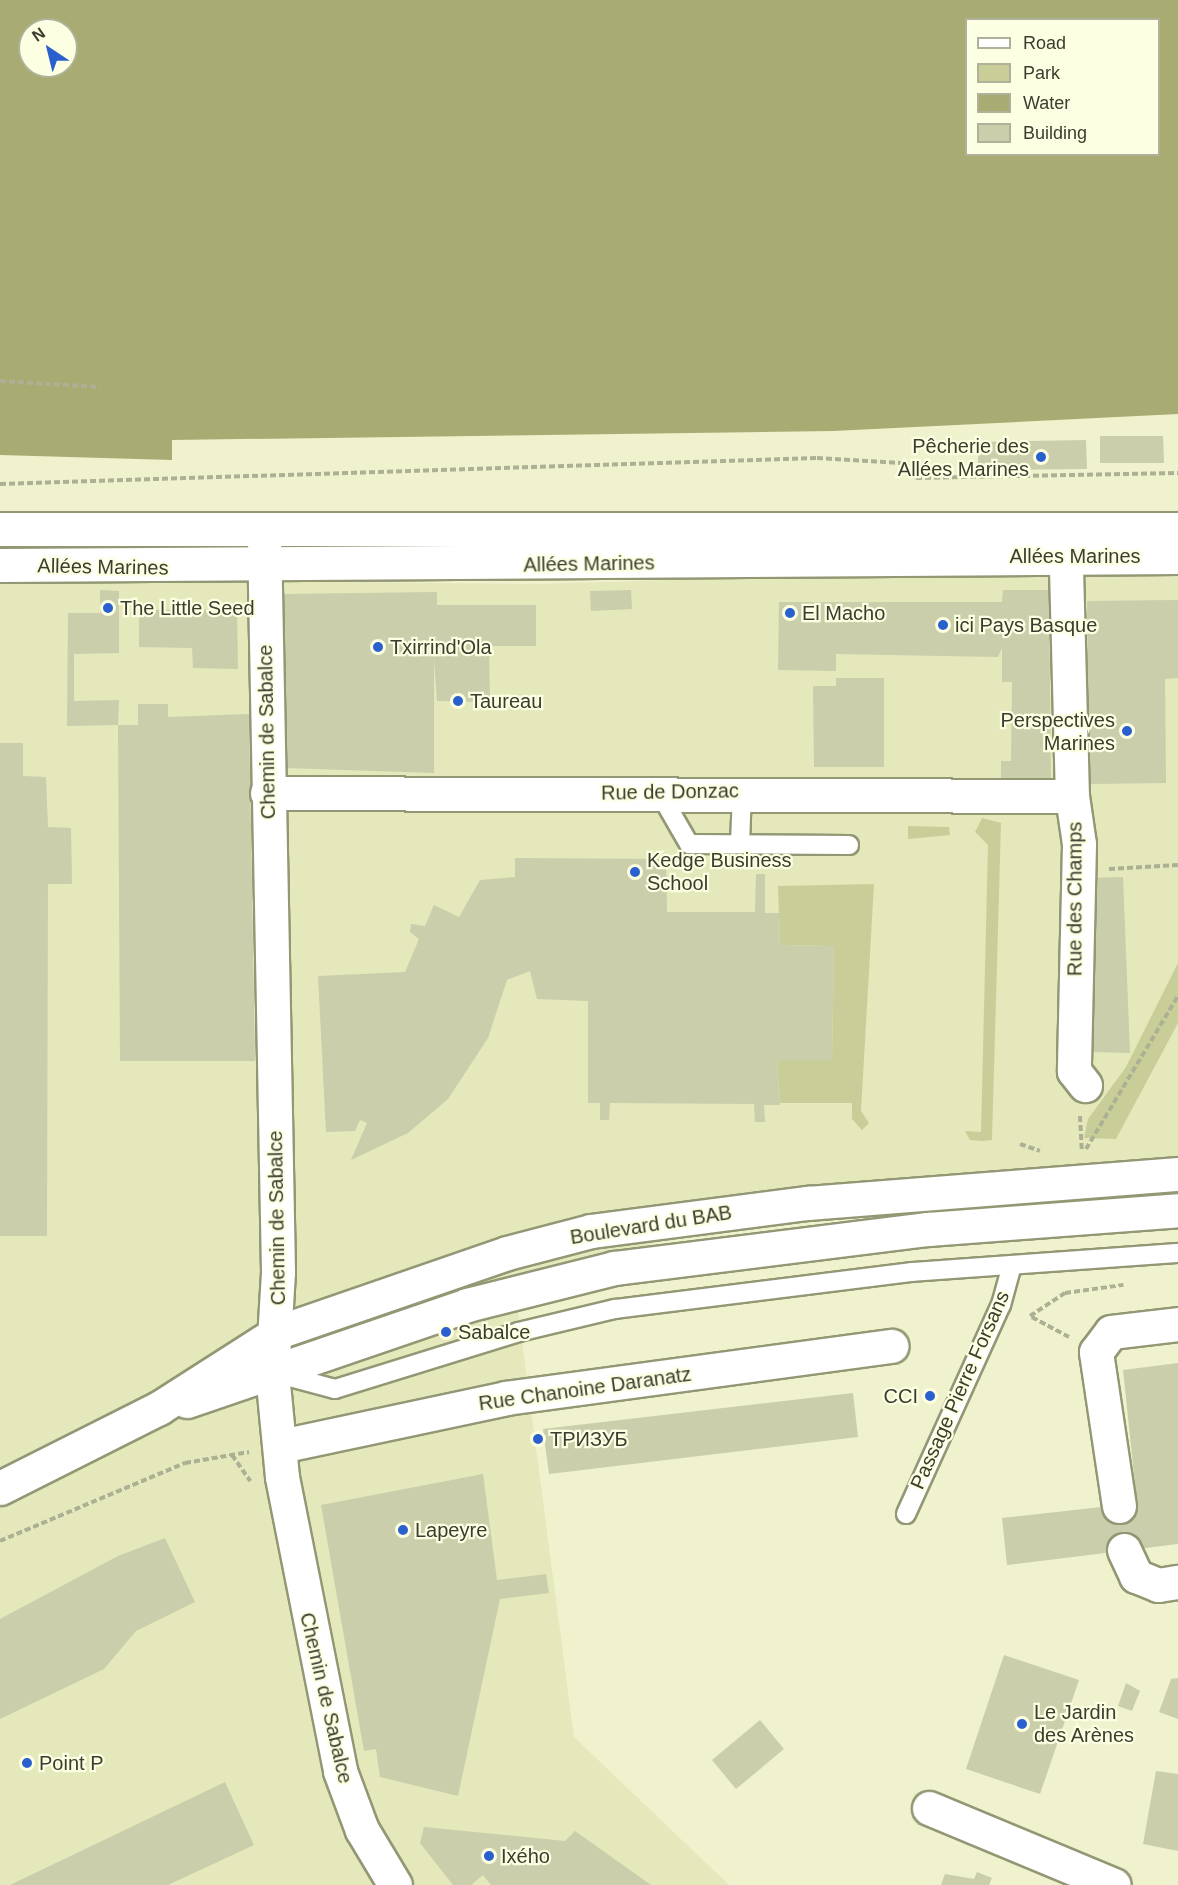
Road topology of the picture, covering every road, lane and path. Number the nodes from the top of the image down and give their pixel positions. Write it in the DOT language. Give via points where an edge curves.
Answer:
graph roads {
  1 [pos="0,381"];
  2 [pos="100,387"];
  3 [pos="1178,473"];
  4 [pos="0,484"];
  5 [pos="422,509"];
  6 [pos="0,529"];
  7 [pos="1178,529"];
  8 [pos="264,530"];
  9 [pos="398,531"];
  10 [pos="1065,542"];
  11 [pos="1178,557"];
  12 [pos="265,565"];
  13 [pos="0,566"];
  14 [pos="742,791"];
  15 [pos="659,792"];
  16 [pos="267,793"];
  17 [pos="1072,796"];
  18 [pos="740,844"];
  19 [pos="849,845"];
  20 [pos="1178,865"];
  21 [pos="1078,871"];
  22 [pos="1178,996"];
  23 [pos="1085,1085"];
  24 [pos="1082,1154"];
  25 [pos="1178,1174"];
  26 [pos="1178,1210"];
  27 [pos="1178,1253"];
  28 [pos="1012,1265"];
  29 [pos="1088,1288"];
  30 [pos="1178,1324"];
  31 [pos="278,1332"];
  32 [pos="1064,1335"];
  33 [pos="892,1346"];
  34 [pos="272,1373"];
  35 [pos="159,1408"];
  36 [pos="281,1446"];
  37 [pos="0,1488"];
  38 [pos="1119,1506"];
  39 [pos="906,1514"];
  40 [pos="0,1542"];
  41 [pos="1130,1563"];
  42 [pos="1178,1582"];
  43 [pos="929,1808"];
  44 [pos="395,1885"];
  45 [pos="1114,1885"];
  1 -- 2 [label="path"];
  3 -- 4 [label="path" via="916,478 901,463 817,458"];
  5 -- 9 [label="lane"];
  6 -- 8 [label="main road, Allées Marines"];
  7 -- 10 [label="main road, Allées Marines"];
  8 -- 9 [label="main road, Allées Marines"];
  8 -- 12 [label="main road, Chemin de Sabalce"];
  9 -- 10 [label="main road, Allées Marines"];
  10 -- 11 [label="main road, Allées Marines"];
  10 -- 12 [label="main road, Allées Marines"];
  10 -- 17 [label="main road, Rue des Champs"];
  12 -- 13 [label="main road, Allées Marines"];
  12 -- 16 [label="main road, Chemin de Sabalce"];
  14 -- 15 [label="main road, Rue de Donzac"];
  14 -- 17 [label="main road, Rue de Donzac"];
  14 -- 18 [label="lane"];
  15 -- 16 [label="main road, Rue de Donzac"];
  15 -- 18 [label="lane" via="689,844"];
  16 -- 31 [label="main road, Chemin de Sabalce"];
  17 -- 21 [label="main road, Rue des Champs"];
  18 -- 19 [label="lane"];
  20 -- 21 [label="path"];
  21 -- 23 [label="main road, Rue des Champs" via="1074,1071"];
  22 -- 24 [label="path"];
  25 -- 31 [label="main road, Boulevard du BAB" via="808,1203 591,1231 369,1296"];
  26 -- 34 [label="main road, Boulevard du BAB" via="928,1229 614,1268 467,1305"];
  27 -- 28 [label="lane"];
  28 -- 34 [label="lane" via="615,1309 519,1332 335,1389"];
  28 -- 39 [label="lane, Passage Pierre Forsans" via="1001,1305"];
  29 -- 32 [label="path" via="1044,1302 1030,1316"];
  30 -- 38 [label="main road" via="1111,1332 1096,1352"];
  31 -- 34 [label="main road, Chemin de Sabalce"];
  31 -- 35 [label="main road, Boulevard du BAB"];
  33 -- 36 [label="main road, Rue Chanoine Daranatz" via="506,1398"];
  34 -- 35 [label="main road, Boulevard du BAB"];
  34 -- 36 [label="main road, Chemin de Sabalce"];
  35 -- 37 [label="main road, Boulevard du BAB"];
  36 -- 40 [label="path" via="185,1463"];
  36 -- 44 [label="main road, Chemin de Sabalce" via="292,1537 340,1772 362,1830"];
  41 -- 42 [label="main road" via="1158,1585"];
  43 -- 45 [label="main road"];
}
